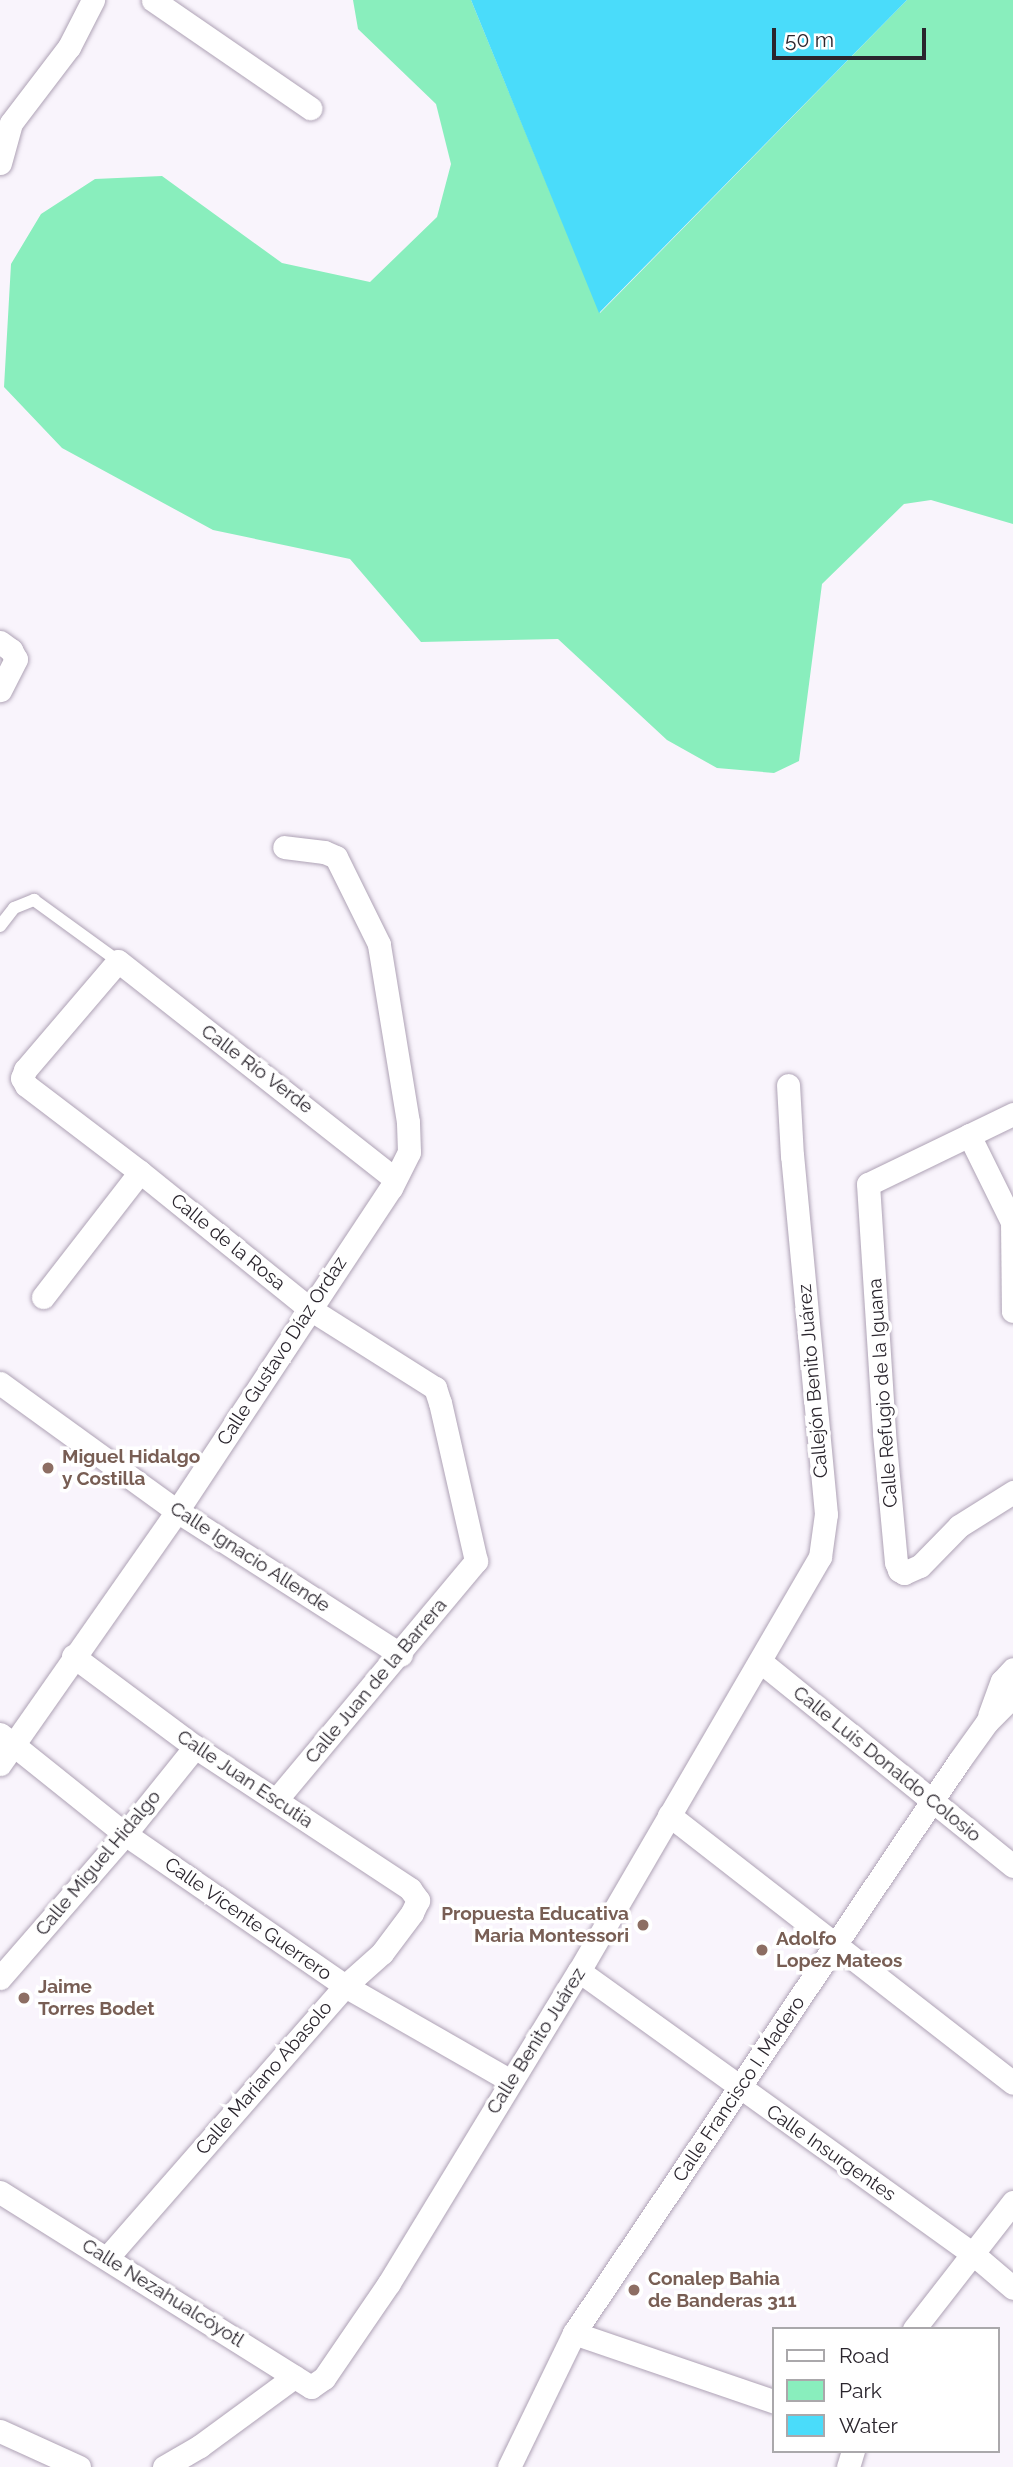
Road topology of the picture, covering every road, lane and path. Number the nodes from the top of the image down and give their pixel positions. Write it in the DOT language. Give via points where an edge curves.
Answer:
graph roads {
  1 [pos="93,0"];
  2 [pos="153,0"];
  3 [pos="310,108"];
  4 [pos="0,163"];
  5 [pos="0,642"];
  6 [pos="0,690"];
  7 [pos="284,847"];
  8 [pos="0,926"];
  9 [pos="118,961"];
  10 [pos="788,1084"];
  11 [pos="1013,1114"];
  12 [pos="969,1135"];
  13 [pos="140,1172"];
  14 [pos="395,1179"];
  15 [pos="1012,1223"];
  16 [pos="43,1297"];
  17 [pos="310,1309"];
  18 [pos="1013,1311"];
  19 [pos="0,1383"];
  20 [pos="1013,1492"];
  21 [pos="177,1511"];
  22 [pos="476,1561"];
  23 [pos="401,1655"];
  24 [pos="74,1656"];
  25 [pos="761,1662"];
  26 [pos="1013,1669"];
  27 [pos="1013,1696"];
  28 [pos="987,1722"];
  29 [pos="7,1740"];
  30 [pos="195,1748"];
  31 [pos="0,1765"];
  32 [pos="275,1800"];
  33 [pos="933,1801"];
  34 [pos="669,1815"];
  35 [pos="125,1834"];
  36 [pos="1013,1866"];
  37 [pos="418,1900"];
  38 [pos="836,1943"];
  39 [pos="579,1971"];
  40 [pos="0,1978"];
  41 [pos="345,1986"];
  42 [pos="511,2081"];
  43 [pos="1013,2082"];
  44 [pos="741,2089"];
  45 [pos="0,2192"];
  46 [pos="1013,2202"];
  47 [pos="972,2253"];
  48 [pos="108,2257"];
  49 [pos="1013,2288"];
  50 [pos="916,2327"];
  51 [pos="574,2333"];
  52 [pos="295,2377"];
  53 [pos="772,2401"];
  54 [pos="0,2431"];
  55 [pos="79,2467"];
  56 [pos="163,2467"];
  57 [pos="509,2467"];
  1 -- 4 [label="street" via="69,47 11,123"];
  2 -- 3 [label="street"];
  5 -- 6 [label="street" via="16,659"];
  7 -- 14 [label="street, Calle Gustavo Díaz Ordaz" via="336,857 379,944 408,1122 409,1152"];
  8 -- 9 [label="lane" via="14,908 34,900"];
  9 -- 13 [label="street, Calle de la Rosa" via="23,1078 26,1085"];
  9 -- 14 [label="street, Calle Río Verde"];
  10 -- 25 [label="street, Callejón Benito Juárez" via="826,1514 820,1557"];
  11 -- 12 [label="street, Calle Refugio de la Iguana"];
  12 -- 15 [label="street"];
  12 -- 20 [label="street, Calle Refugio de la Iguana" via="868,1184 884,1433 899,1570 904,1573 920,1566 959,1527"];
  13 -- 16 [label="street"];
  13 -- 17 [label="street, Calle de la Rosa"];
  14 -- 17 [label="street, Calle Gustavo Díaz Ordaz"];
  15 -- 18 [label="street"];
  17 -- 21 [label="street, Calle Gustavo Díaz Ordaz"];
  17 -- 22 [label="street, Calle de la Rosa" via="435,1388"];
  19 -- 21 [label="street, Calle Ignacio Allende"];
  21 -- 23 [label="street, Calle Ignacio Allende"];
  21 -- 24 [label="street, Calle Gustavo Díaz Ordaz"];
  22 -- 23 [label="street, Calle Juan de la Barrera"];
  23 -- 32 [label="street, Calle Juan de la Barrera"];
  24 -- 29 [label="street, Calle Gustavo Díaz Ordaz"];
  24 -- 30 [label="street, Calle Juan Escutia"];
  25 -- 33 [label="street, Calle Luis Donaldo Colosio"];
  25 -- 34 [label="street, Calle Benito Juárez"];
  26 -- 28 [label="street, Calle Francisco I. Madero" via="1002,1681"];
  27 -- 28 [label="street, Calle Francisco I. Madero"];
  28 -- 33 [label="street, Calle Francisco I. Madero"];
  29 -- 31 [label="street, Calle Gustavo Díaz Ordaz"];
  29 -- 35 [label="street, Calle Vicente Guerrero"];
  30 -- 32 [label="street, Calle Juan Escutia"];
  30 -- 35 [label="street, Calle Miguel Hidalgo"];
  32 -- 37 [label="street, Calle Juan Escutia" via="410,1889"];
  33 -- 36 [label="street, Calle Luis Donaldo Colosio"];
  33 -- 38 [label="street, Calle Francisco I. Madero"];
  34 -- 38 [label="street"];
  34 -- 39 [label="street, Calle Benito Juárez"];
  35 -- 40 [label="street, Calle Miguel Hidalgo"];
  35 -- 41 [label="street, Calle Vicente Guerrero"];
  37 -- 41 [label="street, Calle Mariano Abasolo" via="382,1953"];
  38 -- 43 [label="street"];
  38 -- 44 [label="street, Calle Francisco I. Madero"];
  39 -- 42 [label="street, Calle Benito Juárez"];
  39 -- 44 [label="street, Calle Insurgentes"];
  41 -- 42 [label="street, Calle Vicente Guerrero"];
  41 -- 48 [label="street, Calle Mariano Abasolo"];
  42 -- 52 [label="street, Calle Benito Juárez" via="388,2283 324,2378 311,2387"];
  44 -- 47 [label="street, Calle Insurgentes"];
  44 -- 51 [label="street, Calle Francisco I. Madero"];
  45 -- 48 [label="street, Calle Nezahualcóyotl"];
  46 -- 47 [label="street"];
  47 -- 49 [label="street, Calle Insurgentes"];
  47 -- 50 [label="street"];
  48 -- 52 [label="street, Calle Nezahualcóyotl"];
  51 -- 53 [label="street"];
  51 -- 57 [label="street, Calle Francisco I. Madero"];
  52 -- 56 [label="street"];
  54 -- 55 [label="street"];
}
